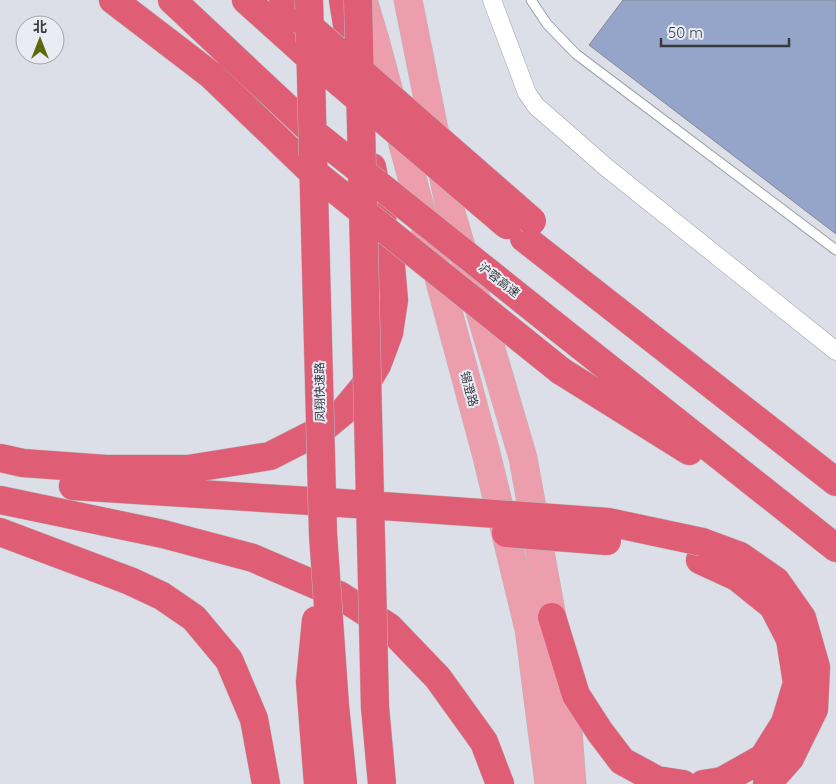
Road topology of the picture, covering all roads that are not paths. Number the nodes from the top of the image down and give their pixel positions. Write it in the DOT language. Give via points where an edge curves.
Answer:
graph roads {
  1 [pos="113,0"];
  2 [pos="172,0"];
  3 [pos="246,0"];
  4 [pos="283,0"];
  5 [pos="344,0"];
  6 [pos="358,0"];
  7 [pos="363,0"];
  8 [pos="408,0"];
  9 [pos="492,0"];
  10 [pos="531,0"];
  11 [pos="306,10"];
  12 [pos="528,230"];
  13 [pos="836,250"];
  14 [pos="836,351"];
  15 [pos="0,458"];
  16 [pos="0,476"];
  17 [pos="830,477"];
  18 [pos="0,490"];
  19 [pos="54,490"];
  20 [pos="128,498"];
  21 [pos="0,500"];
  22 [pos="325,519"];
  23 [pos="799,520"];
  24 [pos="0,532"];
  25 [pos="836,548"];
  26 [pos="701,551"];
  27 [pos="552,617"];
  28 [pos="266,784"];
  29 [pos="318,784"];
  30 [pos="343,784"];
  31 [pos="382,784"];
  32 [pos="500,784"];
  33 [pos="549,784"];
  34 [pos="572,784"];
  35 [pos="683,784"];
  36 [pos="703,784"];
  37 [pos="767,784"];
  1 -- 23 [label="highway, bridge" via="211,74 306,167 561,371"];
  2 -- 23 [label="highway, 沪蓉高速, bridge" via="315,134"];
  3 -- 12 [label="highway, bridge" via="305,53"];
  4 -- 11 [label="highway"];
  5 -- 20 [label="highway" via="394,300 389,333 377,365 344,411 320,430 270,456 188,469"];
  6 -- 31 [label="highway, bridge" via="375,707"];
  7 -- 33 [label="main road, 锡澄路" via="530,630"];
  8 -- 27 [label="main road" via="450,209 523,458"];
  9 -- 14 [label="street" via="527,93 536,106 607,168"];
  10 -- 13 [label="lane" via="547,24 576,54"];
  11 -- 12 [label="highway, bridge"];
  11 -- 22 [label="highway, 凤翔快速路, bridge"];
  12 -- 17 [label="highway"];
  15 -- 19 [label="highway" via="23,462"];
  16 -- 19 [label="highway"];
  18 -- 19 [label="highway"];
  19 -- 20 [label="highway"];
  19 -- 20 [label="highway" via="106,469"];
  19 -- 21 [label="highway"];
  20 -- 22 [label="highway"];
  20 -- 32 [label="highway" via="164,534 253,558 339,595 389,627 438,678 484,742"];
  22 -- 26 [label="highway, bridge" via="600,521 655,531"];
  22 -- 29 [label="highway, bridge" via="310,682"];
  22 -- 30 [label="highway, 凤翔快速路, bridge" via="335,706"];
  23 -- 25 [label="highway, 沪蓉高速"];
  24 -- 28 [label="highway" via="130,580 162,596 194,618 229,660 254,719"];
  26 -- 36 [label="highway" via="773,606 790,639 797,683 785,723 762,758 722,782"];
  26 -- 37 [label="highway" via="740,556 776,581 802,618 816,667 814,709 790,758"];
  27 -- 34 [label="main road" via="567,716"];
  27 -- 35 [label="highway" via="576,695 622,761 656,780"];
}
